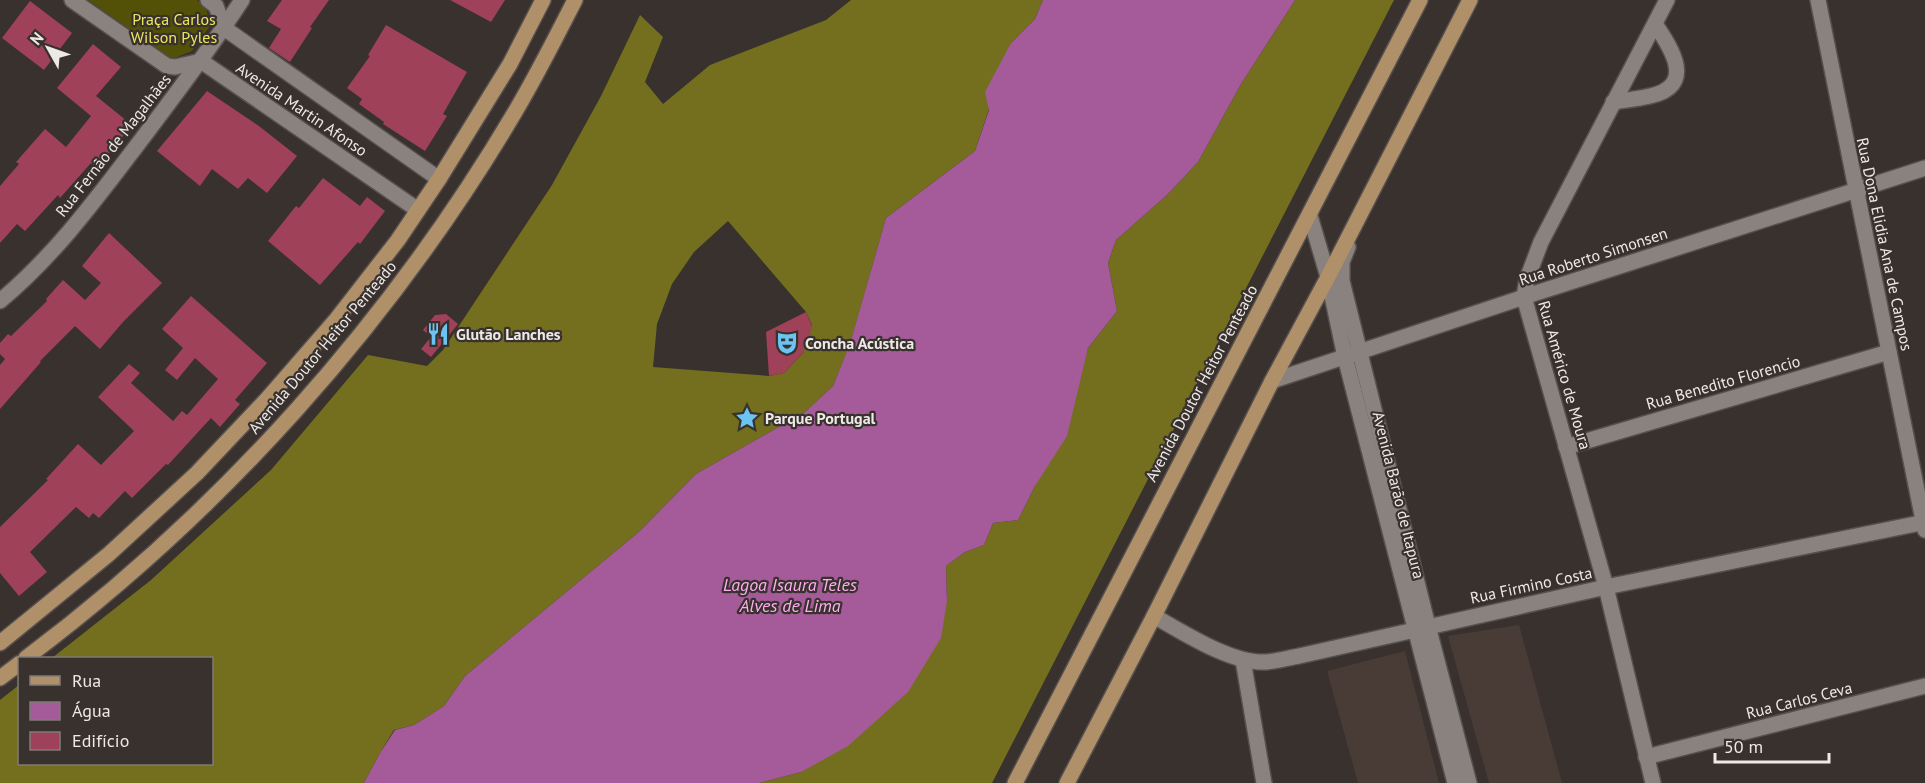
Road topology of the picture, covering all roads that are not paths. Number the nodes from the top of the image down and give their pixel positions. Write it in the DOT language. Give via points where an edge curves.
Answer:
graph roads {
  1 [pos="72,0"];
  2 [pos="208,0"];
  3 [pos="242,0"];
  4 [pos="543,0"];
  5 [pos="575,0"];
  6 [pos="1420,0"];
  7 [pos="1470,0"];
  8 [pos="1667,0"];
  9 [pos="1818,0"];
  10 [pos="1655,24"];
  11 [pos="224,28"];
  12 [pos="201,61"];
  13 [pos="1613,102"];
  14 [pos="1925,168"];
  15 [pos="439,179"];
  16 [pos="1855,190"];
  17 [pos="418,210"];
  18 [pos="1310,216"];
  19 [pos="1354,227"];
  20 [pos="1328,277"];
  21 [pos="1524,297"];
  22 [pos="0,301"];
  23 [pos="1889,352"];
  24 [pos="1352,354"];
  25 [pos="1272,381"];
  26 [pos="1566,447"];
  27 [pos="1924,525"];
  28 [pos="1605,587"];
  29 [pos="1154,616"];
  30 [pos="1421,628"];
  31 [pos="0,642"];
  32 [pos="27,657"];
  33 [pos="1244,660"];
  34 [pos="18,664"];
  35 [pos="0,678"];
  36 [pos="1925,686"];
  37 [pos="1646,758"];
  38 [pos="1015,783"];
  39 [pos="1067,783"];
  40 [pos="1263,783"];
  41 [pos="1455,783"];
  42 [pos="1469,783"];
  43 [pos="1653,783"];
  1 -- 12 [label="street" via="167,66 175,68"];
  2 -- 11 [label="street, Avenida Martin Afonso" via="216,6"];
  3 -- 11 [label="street, Rua Fernão de Magalhães"];
  4 -- 15 [label="main road, Avenida Doutor Heitor Penteado" via="510,64"];
  5 -- 32 [label="main road, Avenida Doutor Heitor Penteado" via="516,111 465,191 402,282 320,382 219,492 119,584"];
  6 -- 18 [label="main road, Avenida Doutor Heitor Penteado"];
  7 -- 19 [label="main road"];
  8 -- 10 [label="street, Rua Américo de Moura"];
  9 -- 16 [label="street, Rua Dona Elidia Ana de Campos"];
  10 -- 13 [label="street, Rua Américo de Moura"];
  10 -- 13 [label="street" via="1676,61 1677,77 1669,89 1652,96"];
  11 -- 12 [label="street, Rua Fernão de Magalhães"];
  11 -- 15 [label="street, Avenida Martin Afonso"];
  12 -- 17 [label="street, Avenida Martin Afonso"];
  12 -- 22 [label="street, Rua Fernão de Magalhães" via="50,254"];
  13 -- 21 [label="street, Rua Américo de Moura" via="1541,242"];
  14 -- 16 [label="street, Rua Roberto Simonsen"];
  15 -- 17 [label="main road, Avenida Doutor Heitor Penteado"];
  16 -- 21 [label="street, Rua Roberto Simonsen"];
  16 -- 23 [label="street, Rua Dona Elidia Ana de Campos"];
  17 -- 31 [label="main road, Avenida Doutor Heitor Penteado" via="335,321 197,473 109,554"];
  18 -- 20 [label="street, Avenida Barão de Itapura"];
  18 -- 38 [label="main road, Avenida Doutor Heitor Penteado"];
  19 -- 20 [label="main road"];
  19 -- 24 [label="street, Avenida Barão de Itapura" via="1342,262"];
  20 -- 24 [label="street, Avenida Barão de Itapura"];
  20 -- 25 [label="main road"];
  21 -- 24 [label="street, Rua Roberto Simonsen"];
  21 -- 26 [label="street, Rua Américo de Moura"];
  23 -- 26 [label="street, Rua Benedito Florencio"];
  23 -- 27 [label="street, Rua Dona Elidia Ana de Campos"];
  24 -- 25 [label="street, Rua Roberto Simonsen"];
  24 -- 30 [label="street, Avenida Barão de Itapura"];
  25 -- 29 [label="main road"];
  26 -- 28 [label="street, Rua Américo de Moura"];
  27 -- 28 [label="street, Rua Firmino Costa"];
  28 -- 30 [label="street, Rua Firmino Costa"];
  28 -- 37 [label="street, Rua Américo de Moura"];
  29 -- 33 [label="street, Rua Firmino Costa"];
  29 -- 39 [label="main road"];
  30 -- 33 [label="street, Rua Firmino Costa" via="1266,662"];
  30 -- 41 [label="street, Avenida Barão de Itapura"];
  30 -- 42 [label="street, Avenida Barão de Itapura"];
  33 -- 40 [label="street"];
  34 -- 35 [label="main road"];
  36 -- 37 [label="street, Rua Carlos Ceva"];
  37 -- 43 [label="street, Rua Américo de Moura"];
}
